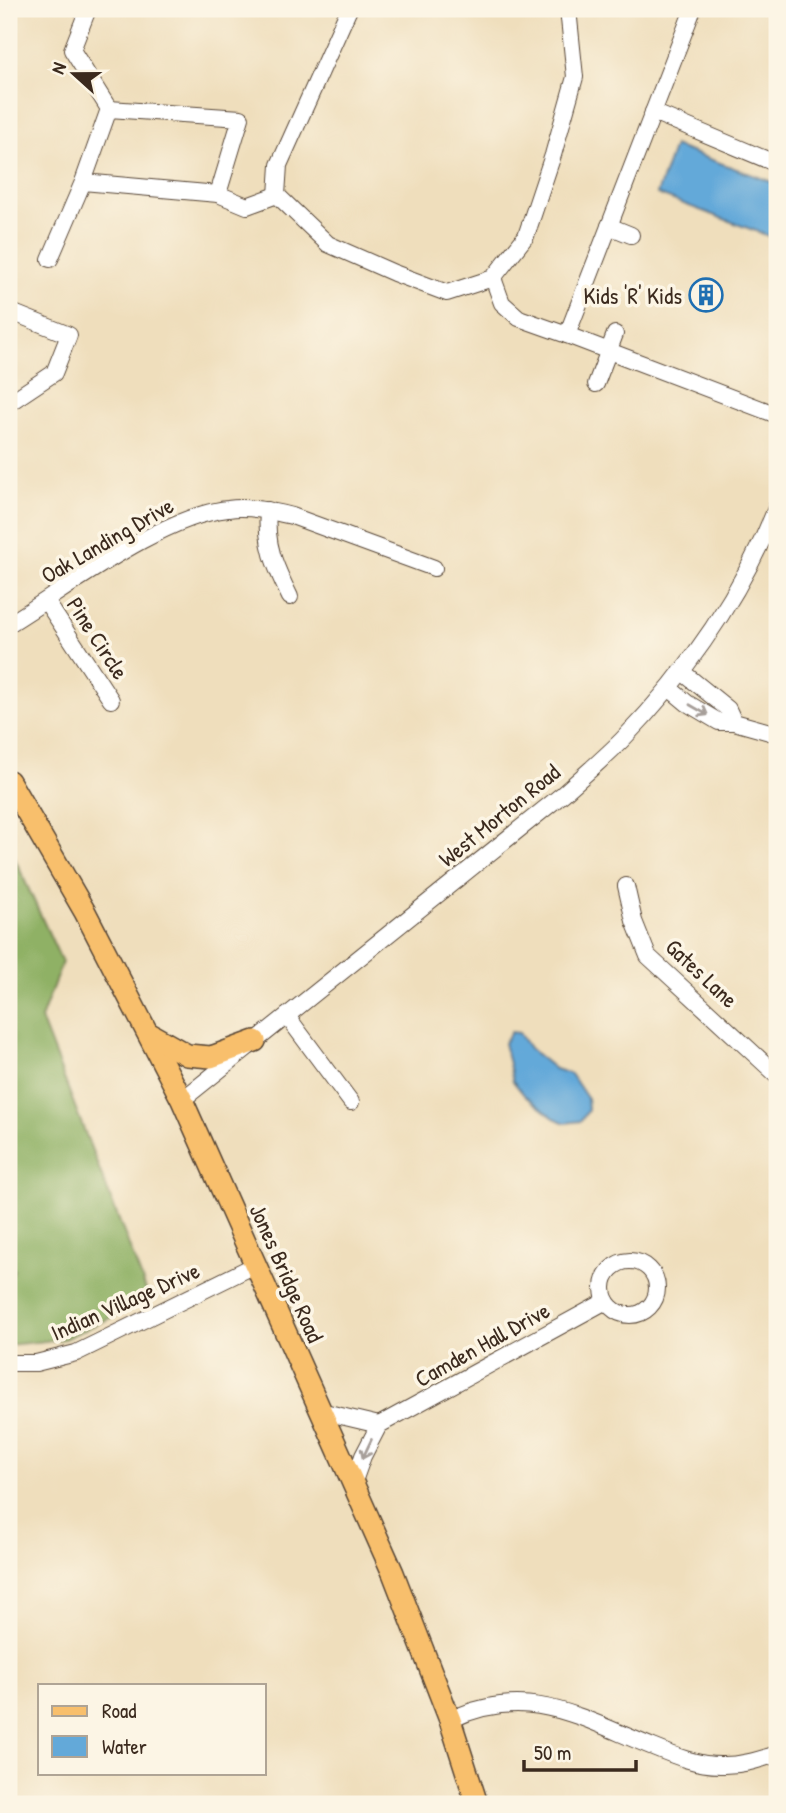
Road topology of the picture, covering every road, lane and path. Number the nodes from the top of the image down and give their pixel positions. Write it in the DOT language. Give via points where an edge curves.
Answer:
graph roads {
  1 [pos="88,9"];
  2 [pos="349,9"];
  3 [pos="568,9"];
  4 [pos="693,9"];
  5 [pos="108,109"];
  6 [pos="653,112"];
  7 [pos="777,164"];
  8 [pos="83,182"];
  9 [pos="218,194"];
  10 [pos="277,195"];
  11 [pos="609,226"];
  12 [pos="631,235"];
  13 [pos="50,259"];
  14 [pos="493,278"];
  15 [pos="9,311"];
  16 [pos="615,334"];
  17 [pos="567,335"];
  18 [pos="609,351"];
  19 [pos="596,384"];
  20 [pos="9,403"];
  21 [pos="777,415"];
  22 [pos="777,506"];
  23 [pos="268,510"];
  24 [pos="434,568"];
  25 [pos="290,597"];
  26 [pos="46,601"];
  27 [pos="9,624"];
  28 [pos="681,671"];
  29 [pos="669,688"];
  30 [pos="111,700"];
  31 [pos="734,722"];
  32 [pos="777,734"];
  33 [pos="9,781"];
  34 [pos="626,886"];
  35 [pos="287,1016"];
  36 [pos="148,1033"];
  37 [pos="255,1041"];
  38 [pos="775,1069"];
  39 [pos="182,1100"];
  40 [pos="351,1102"];
  41 [pos="256,1265"];
  42 [pos="606,1301"];
  43 [pos="9,1363"];
  44 [pos="320,1411"];
  45 [pos="379,1425"];
  46 [pos="353,1484"];
  47 [pos="450,1720"];
  48 [pos="777,1754"];
  49 [pos="477,1804"];
  1 -- 5 [label="street" via="72,50"];
  2 -- 10 [label="street" via="279,165"];
  3 -- 14 [label="street" via="575,77 526,236"];
  4 -- 6 [label="street"];
  5 -- 8 [label="street"];
  5 -- 9 [label="street" via="242,118"];
  6 -- 7 [label="street"];
  6 -- 11 [label="street"];
  8 -- 9 [label="street"];
  8 -- 13 [label="street"];
  9 -- 10 [label="street" via="247,205"];
  10 -- 14 [label="street" via="328,244 394,273 447,293"];
  11 -- 12 [label="street"];
  11 -- 17 [label="street"];
  14 -- 17 [label="street" via="502,303 519,318"];
  15 -- 20 [label="street" via="69,335 54,373"];
  16 -- 18 [label="street"];
  17 -- 18 [label="street"];
  18 -- 19 [label="street"];
  18 -- 21 [label="street"];
  22 -- 28 [label="street, West Morton Road" via="751,563"];
  23 -- 24 [label="street, Oak Landing Drive"];
  23 -- 25 [label="street" via="266,531 273,562"];
  23 -- 26 [label="street, Oak Landing Drive" via="230,508 192,518 150,536"];
  26 -- 27 [label="street, Oak Landing Drive"];
  26 -- 30 [label="street, Pine Circle"];
  28 -- 29 [label="street, West Morton Road"];
  28 -- 31 [label="street" via="728,709"];
  29 -- 31 [label="street, one-way" via="719,722"];
  29 -- 35 [label="street, West Morton Road" via="621,741 563,794"];
  31 -- 32 [label="street"];
  33 -- 36 [label="main road, Jones Bridge Road" via="79,900"];
  34 -- 38 [label="street, Gates Lane" via="648,956"];
  35 -- 37 [label="street, West Morton Road"];
  35 -- 40 [label="street"];
  36 -- 37 [label="main road" via="187,1055 211,1057"];
  36 -- 39 [label="main road, Jones Bridge Road"];
  37 -- 39 [label="street, West Morton Road"];
  39 -- 41 [label="main road, Jones Bridge Road"];
  41 -- 43 [label="street, Indian Village Drive" via="76,1353 36,1363"];
  41 -- 44 [label="main road, Jones Bridge Road"];
  42 -- 45 [label="street, Camden Hall Drive"];
  44 -- 45 [label="street"];
  44 -- 46 [label="main road, Jones Bridge Road"];
  45 -- 46 [label="street, one-way"];
  46 -- 47 [label="main road, Jones Bridge Road"];
  47 -- 48 [label="street" via="493,1704 539,1704 683,1759 740,1764"];
  47 -- 49 [label="main road, Jones Bridge Road"];
}
